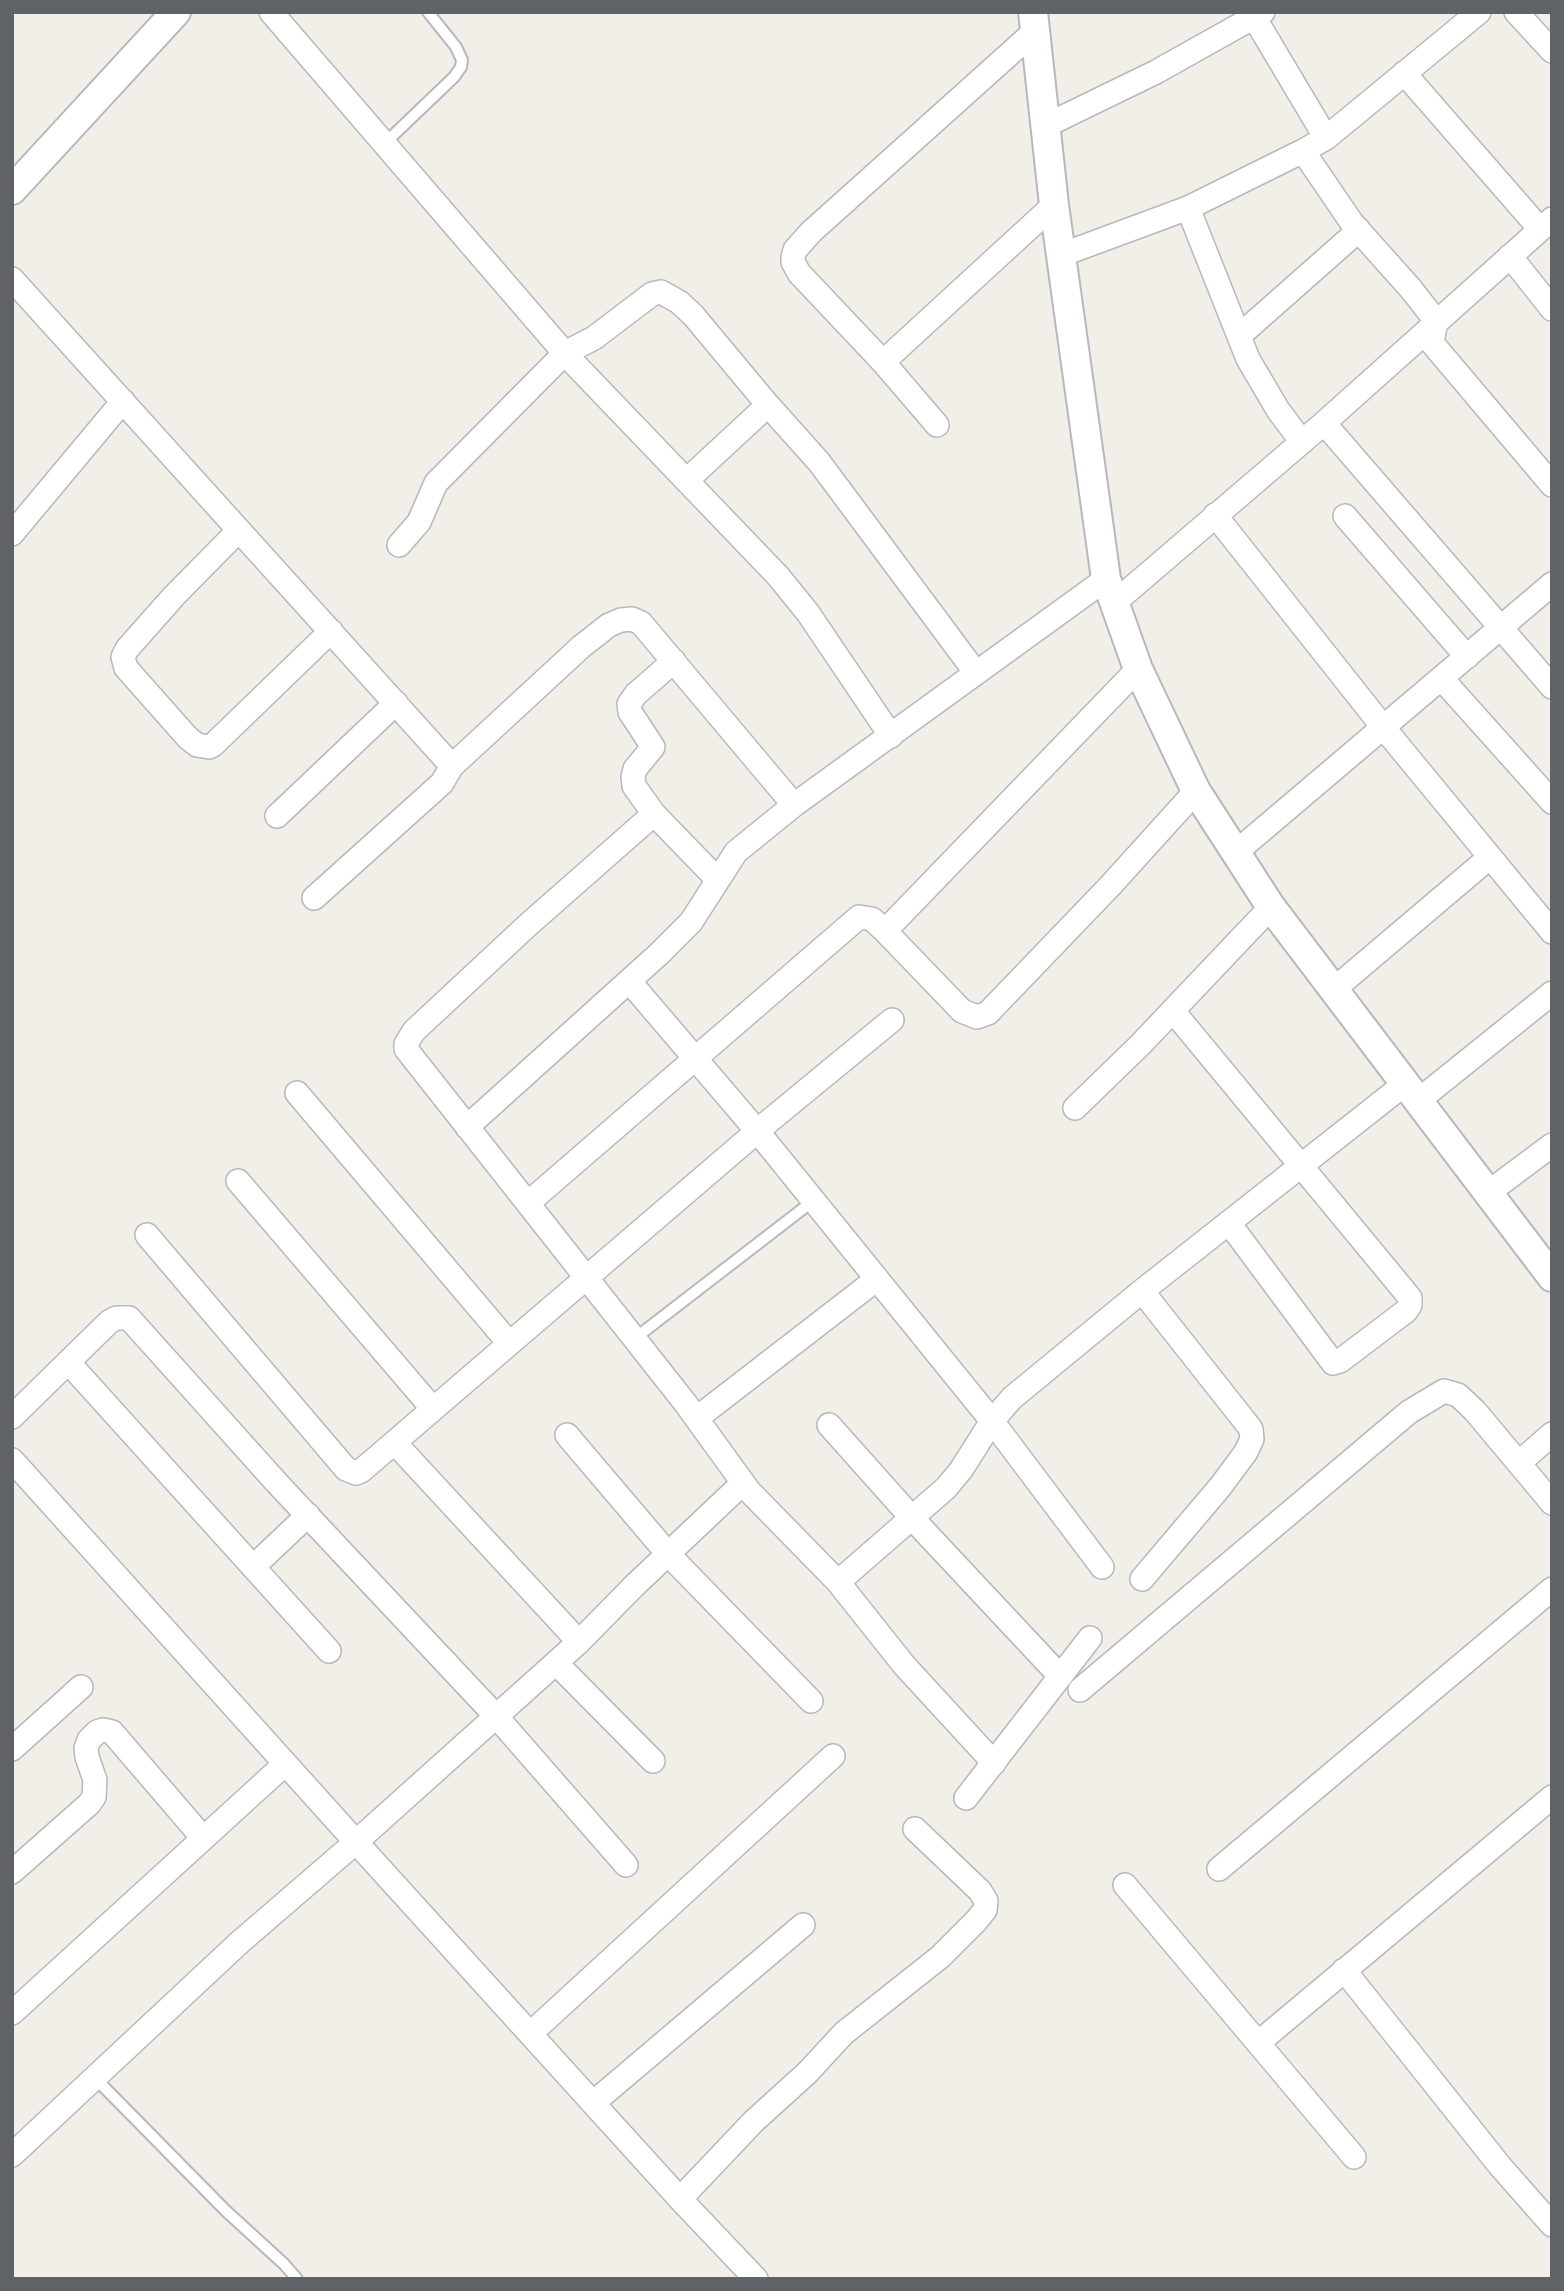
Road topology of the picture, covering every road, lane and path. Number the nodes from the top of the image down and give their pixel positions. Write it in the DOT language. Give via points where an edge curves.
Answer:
graph roads {
  1 [pos="176,12"];
  2 [pos="271,12"];
  3 [pos="428,12"];
  4 [pos="1479,12"];
  5 [pos="1516,12"];
  6 [pos="1256,14"];
  7 [pos="1033,22"];
  8 [pos="1552,51"];
  9 [pos="1404,73"];
  10 [pos="1045,126"];
  11 [pos="1326,138"];
  12 [pos="384,144"];
  13 [pos="1303,151"];
  14 [pos="14,183"];
  15 [pos="1054,205"];
  16 [pos="1188,208"];
  17 [pos="1546,224"];
  18 [pos="1359,230"];
  19 [pos="1061,255"];
  20 [pos="1510,256"];
  21 [pos="12,279"];
  22 [pos="1552,309"];
  23 [pos="1436,321"];
  24 [pos="1239,336"];
  25 [pos="565,353"];
  26 [pos="883,362"];
  27 [pos="123,401"];
  28 [pos="768,405"];
  29 [pos="1324,423"];
  30 [pos="937,425"];
  31 [pos="1302,442"];
  32 [pos="687,480"];
  33 [pos="1552,485"];
  34 [pos="1215,515"];
  35 [pos="1345,516"];
  36 [pos="239,530"];
  37 [pos="12,534"];
  38 [pos="398,545"];
  39 [pos="1552,584"];
  40 [pos="1110,591"];
  41 [pos="1502,628"];
  42 [pos="331,631"];
  43 [pos="1467,657"];
  44 [pos="674,661"];
  45 [pos="1138,669"];
  46 [pos="976,673"];
  47 [pos="1442,678"];
  48 [pos="1552,687"];
  49 [pos="396,703"];
  50 [pos="1383,727"];
  51 [pos="891,736"];
  52 [pos="452,766"];
  53 [pos="1196,791"];
  54 [pos="1552,802"];
  55 [pos="794,805"];
  56 [pos="654,814"];
  57 [pos="277,816"];
  58 [pos="1235,853"];
  59 [pos="1490,857"];
  60 [pos="718,880"];
  61 [pos="314,898"];
  62 [pos="1271,907"];
  63 [pos="885,931"];
  64 [pos="1552,932"];
  65 [pos="629,981"];
  66 [pos="1332,990"];
  67 [pos="1552,993"];
  68 [pos="1173,1011"];
  69 [pos="891,1020"];
  70 [pos="696,1060"];
  71 [pos="1412,1091"];
  72 [pos="297,1093"];
  73 [pos="1075,1108"];
  74 [pos="467,1127"];
  75 [pos="758,1132"];
  76 [pos="1552,1145"];
  77 [pos="1301,1166"];
  78 [pos="238,1181"];
  79 [pos="1489,1192"];
  80 [pos="813,1201"];
  81 [pos="528,1203"];
  82 [pos="1229,1223"];
  83 [pos="147,1236"];
  84 [pos="586,1277"];
  85 [pos="1552,1277"];
  86 [pos="877,1279"];
  87 [pos="1142,1291"];
  88 [pos="634,1339"];
  89 [pos="509,1343"];
  90 [pos="68,1362"];
  91 [pos="433,1409"];
  92 [pos="12,1417"];
  93 [pos="696,1418"];
  94 [pos="992,1421"];
  95 [pos="829,1425"];
  96 [pos="1552,1434"];
  97 [pos="567,1435"];
  98 [pos="395,1443"];
  99 [pos="12,1460"];
  100 [pos="1519,1463"];
  101 [pos="743,1483"];
  102 [pos="1552,1503"];
  103 [pos="308,1515"];
  104 [pos="912,1518"];
  105 [pos="668,1554"];
  106 [pos="253,1567"];
  107 [pos="1102,1567"];
  108 [pos="1142,1579"];
  109 [pos="838,1582"];
  110 [pos="1552,1589"];
  111 [pos="1090,1638"];
  112 [pos="579,1642"];
  113 [pos="329,1651"];
  114 [pos="556,1663"];
  115 [pos="1060,1676"];
  116 [pos="81,1687"];
  117 [pos="1080,1690"];
  118 [pos="811,1701"];
  119 [pos="495,1715"];
  120 [pos="12,1749"];
  121 [pos="833,1756"];
  122 [pos="653,1760"];
  123 [pos="285,1763"];
  124 [pos="995,1763"];
  125 [pos="1552,1797"];
  126 [pos="966,1798"];
  127 [pos="915,1829"];
  128 [pos="203,1839"];
  129 [pos="356,1842"];
  130 [pos="626,1866"];
  131 [pos="1219,1869"];
  132 [pos="12,1872"];
  133 [pos="1125,1885"];
  134 [pos="803,1925"];
  135 [pos="1343,1970"];
  136 [pos="12,2013"];
  137 [pos="530,2034"];
  138 [pos="1258,2043"];
  139 [pos="94,2078"];
  140 [pos="593,2103"];
  141 [pos="12,2155"];
  142 [pos="1354,2157"];
  143 [pos="680,2199"];
  144 [pos="1552,2225"];
  145 [pos="297,2279"];
  146 [pos="755,2279"];
  1 -- 14 [label="street"];
  2 -- 12 [label="street"];
  3 -- 12 [label="lane" via="456,47 461,67"];
  4 -- 9 [label="street"];
  5 -- 8 [label="street"];
  6 -- 10 [label="street" via="1156,72"];
  6 -- 11 [label="street"];
  7 -- 10 [label="street"];
  7 -- 26 [label="street" via="795,250 793,262 799,272"];
  9 -- 11 [label="street"];
  9 -- 17 [label="street"];
  10 -- 15 [label="street"];
  11 -- 13 [label="street"];
  12 -- 25 [label="street"];
  13 -- 16 [label="street"];
  13 -- 18 [label="street"];
  15 -- 19 [label="street"];
  15 -- 26 [label="street"];
  16 -- 19 [label="street"];
  16 -- 24 [label="street"];
  17 -- 20 [label="street"];
  18 -- 23 [label="street"];
  18 -- 24 [label="street"];
  19 -- 40 [label="street"];
  20 -- 22 [label="street"];
  20 -- 23 [label="street"];
  21 -- 27 [label="street"];
  23 -- 29 [label="street"];
  23 -- 33 [label="street" via="1432,342"];
  24 -- 31 [label="street" via="1278,410"];
  25 -- 28 [label="street" via="661,292 693,316"];
  25 -- 32 [label="street"];
  25 -- 38 [label="street" via="436,483 419,522"];
  26 -- 30 [label="street"];
  27 -- 36 [label="street"];
  27 -- 37 [label="street"];
  28 -- 32 [label="street"];
  28 -- 46 [label="street" via="819,462"];
  29 -- 31 [label="street"];
  29 -- 41 [label="street"];
  31 -- 34 [label="street"];
  32 -- 51 [label="street" via="778,576"];
  34 -- 40 [label="street"];
  34 -- 50 [label="street"];
  35 -- 43 [label="street"];
  36 -- 42 [label="street"];
  36 -- 42 [label="street" via="123,657 126,668 188,738 204,747 213,745"];
  39 -- 41 [label="street"];
  40 -- 45 [label="street"];
  40 -- 46 [label="street"];
  41 -- 43 [label="street"];
  41 -- 48 [label="street"];
  42 -- 49 [label="street"];
  43 -- 47 [label="street"];
  44 -- 52 [label="street" via="632,618 609,625"];
  44 -- 55 [label="street"];
  44 -- 56 [label="street" via="629,704 629,712 653,747 633,778"];
  45 -- 53 [label="street"];
  45 -- 63 [label="street"];
  46 -- 51 [label="street"];
  47 -- 50 [label="street"];
  47 -- 54 [label="street"];
  49 -- 52 [label="street"];
  49 -- 57 [label="street"];
  50 -- 58 [label="street"];
  50 -- 59 [label="street"];
  51 -- 55 [label="street"];
  52 -- 61 [label="street" via="442,783"];
  53 -- 58 [label="street"];
  53 -- 63 [label="street" via="988,1013 977,1017 962,1011"];
  55 -- 60 [label="street" via="736,852"];
  56 -- 60 [label="street"];
  56 -- 74 [label="street" via="409,1038 409,1055"];
  58 -- 62 [label="street"];
  59 -- 64 [label="street"];
  59 -- 66 [label="street"];
  60 -- 65 [label="street" via="691,922"];
  62 -- 66 [label="street"];
  62 -- 68 [label="street"];
  63 -- 70 [label="street" via="872,919 859,917"];
  65 -- 70 [label="street"];
  65 -- 74 [label="street"];
  66 -- 71 [label="street"];
  67 -- 71 [label="street"];
  68 -- 73 [label="street"];
  68 -- 77 [label="street"];
  69 -- 75 [label="street"];
  70 -- 75 [label="street"];
  70 -- 81 [label="street"];
  71 -- 77 [label="street"];
  71 -- 79 [label="street"];
  72 -- 89 [label="street"];
  74 -- 81 [label="street"];
  75 -- 80 [label="street"];
  75 -- 84 [label="street"];
  76 -- 79 [label="street"];
  77 -- 82 [label="street"];
  77 -- 82 [label="street" via="1410,1298 1406,1311 1333,1363"];
  78 -- 91 [label="street"];
  79 -- 85 [label="street"];
  80 -- 86 [label="street"];
  80 -- 88 [label="lane"];
  81 -- 84 [label="street"];
  82 -- 87 [label="street"];
  83 -- 98 [label="street" via="346,1469 361,1471"];
  84 -- 88 [label="street"];
  84 -- 89 [label="street"];
  86 -- 93 [label="street"];
  86 -- 94 [label="street"];
  87 -- 94 [label="street" via="1012,1398"];
  87 -- 108 [label="street" via="1251,1429 1252,1439 1220,1487"];
  88 -- 93 [label="street"];
  89 -- 91 [label="street"];
  90 -- 92 [label="street"];
  90 -- 103 [label="street" via="109,1322 129,1318"];
  90 -- 106 [label="street"];
  91 -- 98 [label="street"];
  93 -- 101 [label="street"];
  94 -- 104 [label="street" via="954,1479"];
  94 -- 107 [label="street"];
  95 -- 104 [label="street"];
  96 -- 100 [label="street"];
  97 -- 105 [label="street"];
  98 -- 112 [label="street"];
  99 -- 123 [label="street"];
  100 -- 102 [label="street"];
  100 -- 117 [label="street" via="1475,1411 1458,1395 1444,1391 1409,1412"];
  101 -- 105 [label="street"];
  101 -- 109 [label="street"];
  103 -- 106 [label="street"];
  103 -- 119 [label="street"];
  104 -- 109 [label="street"];
  104 -- 115 [label="street"];
  105 -- 112 [label="street"];
  105 -- 118 [label="street"];
  106 -- 113 [label="street"];
  109 -- 124 [label="street" via="904,1665"];
  110 -- 131 [label="street"];
  111 -- 115 [label="street"];
  112 -- 114 [label="street"];
  114 -- 119 [label="street"];
  114 -- 122 [label="street"];
  115 -- 124 [label="street"];
  116 -- 120 [label="street"];
  119 -- 129 [label="street"];
  119 -- 130 [label="street"];
  121 -- 137 [label="street"];
  123 -- 128 [label="street"];
  123 -- 129 [label="street"];
  124 -- 126 [label="street"];
  125 -- 135 [label="street"];
  127 -- 143 [label="street" via="980,1891 985,1910 940,1957 844,2033"];
  128 -- 132 [label="street" via="112,1732 103,1730 86,1748 95,1780 94,1797"];
  128 -- 136 [label="street"];
  129 -- 137 [label="street"];
  129 -- 139 [label="street"];
  133 -- 138 [label="street"];
  134 -- 140 [label="street"];
  135 -- 138 [label="street"];
  135 -- 144 [label="street"];
  137 -- 140 [label="street"];
  138 -- 142 [label="street"];
  139 -- 141 [label="street"];
  139 -- 145 [label="lane"];
  140 -- 143 [label="street"];
  143 -- 146 [label="street"];
}
